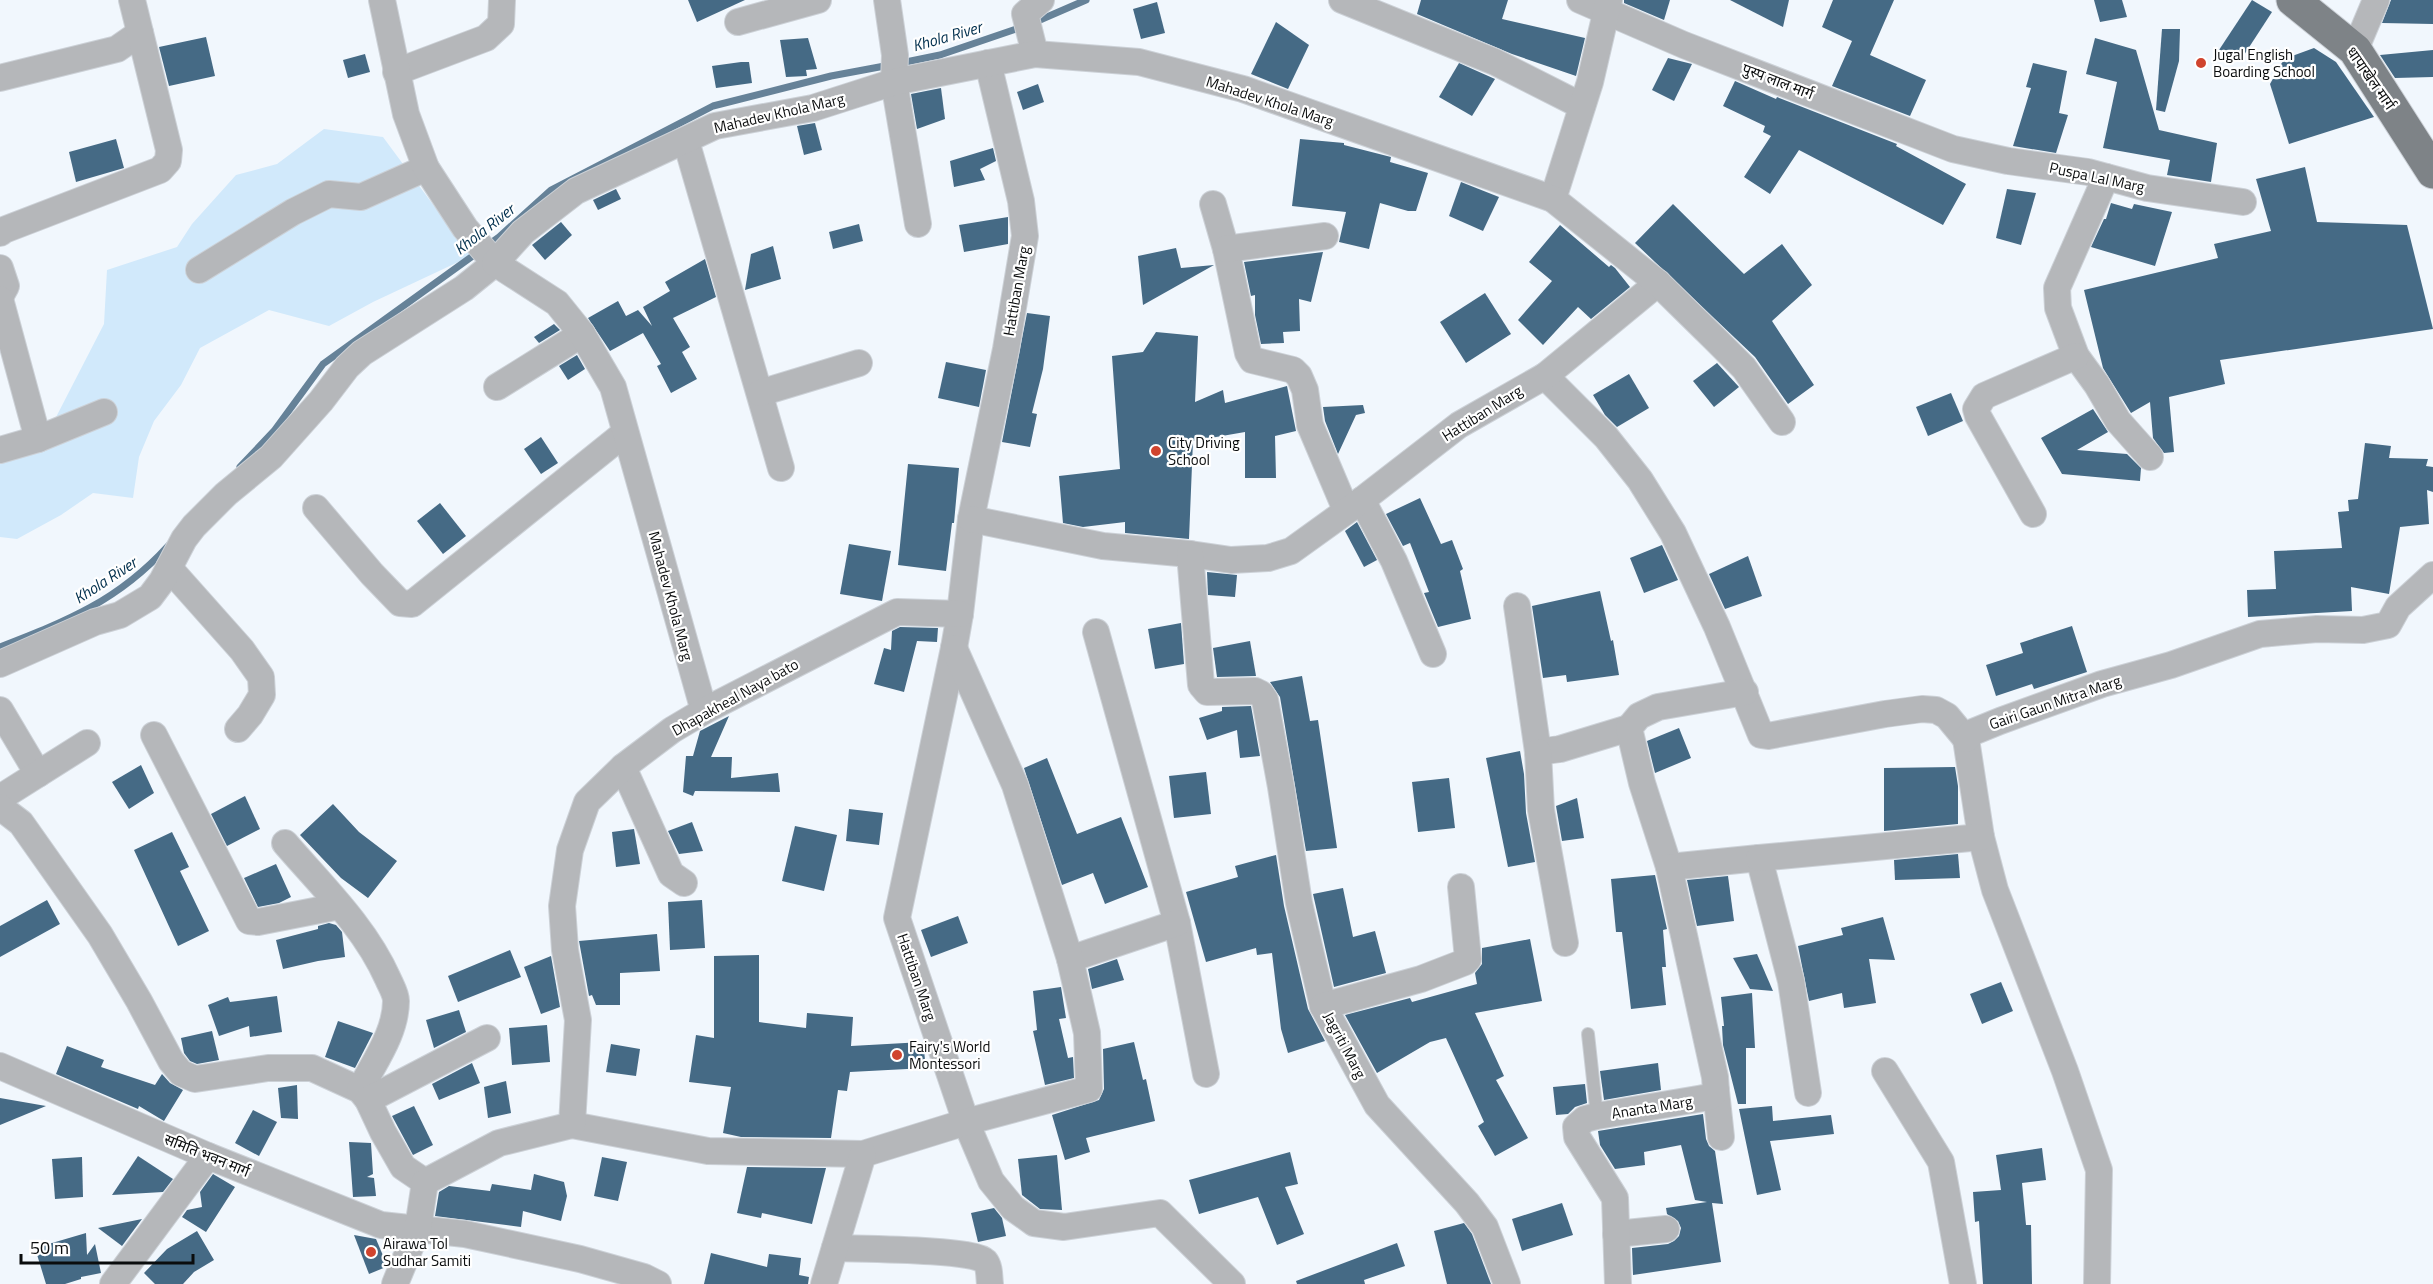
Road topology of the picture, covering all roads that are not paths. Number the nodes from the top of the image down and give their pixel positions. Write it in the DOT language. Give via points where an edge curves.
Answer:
graph roads {
  1 [pos="132,0"];
  2 [pos="382,0"];
  3 [pos="502,0"];
  4 [pos="818,0"];
  5 [pos="887,0"];
  6 [pos="1342,0"];
  7 [pos="1580,0"];
  8 [pos="2293,0"];
  9 [pos="2376,0"];
  10 [pos="1607,5"];
  11 [pos="738,21"];
  12 [pos="1033,25"];
  13 [pos="140,33"];
  14 [pos="2355,50"];
  15 [pos="988,63"];
  16 [pos="895,69"];
  17 [pos="396,72"];
  18 [pos="0,78"];
  19 [pos="1582,106"];
  20 [pos="686,141"];
  21 [pos="1953,149"];
  22 [pos="426,168"];
  23 [pos="2433,171"];
  24 [pos="2106,177"];
  25 [pos="1552,199"];
  26 [pos="2243,202"];
  27 [pos="1214,204"];
  28 [pos="918,224"];
  29 [pos="0,233"];
  30 [pos="1325,236"];
  31 [pos="1226,249"];
  32 [pos="490,258"];
  33 [pos="0,267"];
  34 [pos="199,270"];
  35 [pos="1658,284"];
  36 [pos="0,298"];
  37 [pos="582,334"];
  38 [pos="2076,356"];
  39 [pos="859,363"];
  40 [pos="1545,376"];
  41 [pos="497,387"];
  42 [pos="760,393"];
  43 [pos="104,411"];
  44 [pos="1782,422"];
  45 [pos="625,433"];
  46 [pos="38,439"];
  47 [pos="0,450"];
  48 [pos="2150,457"];
  49 [pos="781,468"];
  50 [pos="1354,505"];
  51 [pos="316,508"];
  52 [pos="2034,514"];
  53 [pos="971,519"];
  54 [pos="1190,554"];
  55 [pos="169,568"];
  56 [pos="2433,575"];
  57 [pos="1516,606"];
  58 [pos="960,614"];
  59 [pos="1096,632"];
  60 [pos="954,648"];
  61 [pos="1433,654"];
  62 [pos="0,664"];
  63 [pos="1745,692"];
  64 [pos="0,710"];
  65 [pos="704,711"];
  66 [pos="1629,728"];
  67 [pos="238,729"];
  68 [pos="154,735"];
  69 [pos="1966,739"];
  70 [pos="87,742"];
  71 [pos="1538,752"];
  72 [pos="623,767"];
  73 [pos="38,774"];
  74 [pos="0,798"];
  75 [pos="0,807"];
  76 [pos="1981,837"];
  77 [pos="285,843"];
  78 [pos="1759,858"];
  79 [pos="1669,867"];
  80 [pos="684,884"];
  81 [pos="1461,887"];
  82 [pos="340,906"];
  83 [pos="1177,923"];
  84 [pos="1565,943"];
  85 [pos="1070,959"];
  86 [pos="1323,1006"];
  87 [pos="1588,1034"];
  88 [pos="487,1038"];
  89 [pos="0,1066"];
  90 [pos="1886,1071"];
  91 [pos="1206,1074"];
  92 [pos="1716,1091"];
  93 [pos="1808,1093"];
  94 [pos="364,1095"];
  95 [pos="1596,1116"];
  96 [pos="966,1122"];
  97 [pos="572,1125"];
  98 [pos="1721,1137"];
  99 [pos="863,1154"];
  100 [pos="208,1156"];
  101 [pos="425,1182"];
  102 [pos="418,1228"];
  103 [pos="1666,1229"];
  104 [pos="1616,1234"];
  105 [pos="835,1248"];
  106 [pos="1612,1281"];
  107 [pos="114,1284"];
  108 [pos="395,1284"];
  109 [pos="658,1284"];
  110 [pos="824,1284"];
  111 [pos="990,1284"];
  112 [pos="1232,1284"];
  113 [pos="1507,1284"];
  114 [pos="1963,1284"];
  115 [pos="2097,1284"];
  1 -- 13 [label="street"];
  2 -- 17 [label="street"];
  3 -- 17 [label="street" via="501,24 486,38"];
  4 -- 11 [label="street"];
  5 -- 16 [label="street"];
  6 -- 19 [label="street" via="1495,62"];
  7 -- 10 [label="street, पुस्प लाल मार्ग"];
  8 -- 14 [label="main road, धापाखेल मार्ग"];
  9 -- 14 [label="street"];
  10 -- 19 [label="street"];
  10 -- 21 [label="street, पुस्प लाल मार्ग" via="1684,45"];
  12 -- 15 [label="street, Mahadev Khola Marg"];
  12 -- 25 [label="street, Mahadev Khola Marg" via="1139,62 1243,89"];
  13 -- 18 [label="street" via="117,49"];
  13 -- 29 [label="street" via="169,150 168,161 160,170"];
  14 -- 23 [label="main road, धापाखेल मार्ग"];
  15 -- 16 [label="street, Mahadev Khola Marg"];
  15 -- 53 [label="street, Hattiban Marg" via="1022,201 1025,236"];
  16 -- 20 [label="street, Mahadev Khola Marg" via="813,108 715,126"];
  16 -- 28 [label="street"];
  17 -- 22 [label="street"];
  19 -- 25 [label="street"];
  20 -- 32 [label="street, Mahadev Khola Marg" via="576,191"];
  20 -- 42 [label="street"];
  21 -- 24 [label="street, Puspa Lal Marg"];
  22 -- 32 [label="street"];
  22 -- 34 [label="street" via="361,197 328,194"];
  24 -- 26 [label="street, Puspa Lal Marg" via="2147,188"];
  24 -- 38 [label="street" via="2057,288 2058,308"];
  25 -- 35 [label="street"];
  27 -- 31 [label="street"];
  30 -- 31 [label="street"];
  31 -- 50 [label="street" via="1248,353 1252,360 1293,370 1299,376 1310,425"];
  32 -- 37 [label="street, Mahadev Khola Marg" via="557,303"];
  32 -- 55 [label="street" via="464,288 347,366 271,457 194,526"];
  33 -- 36 [label="street" via="6,286"];
  35 -- 40 [label="street, Hattiban Marg"];
  35 -- 44 [label="street" via="1744,368"];
  36 -- 46 [label="street"];
  37 -- 41 [label="street"];
  37 -- 45 [label="street, Mahadev Khola Marg" via="613,387"];
  38 -- 48 [label="street" via="2118,421"];
  38 -- 52 [label="street" via="1984,396 1976,409"];
  39 -- 42 [label="street"];
  40 -- 50 [label="street, Hattiban Marg" via="1459,424"];
  40 -- 63 [label="street" via="1606,436 1640,480 1672,533"];
  42 -- 49 [label="street"];
  43 -- 46 [label="street"];
  45 -- 51 [label="street" via="412,604 400,603"];
  45 -- 65 [label="street, Mahadev Khola Marg"];
  46 -- 47 [label="street"];
  50 -- 54 [label="street, Hattiban Marg" via="1291,551 1268,558 1231,560"];
  50 -- 61 [label="street" via="1394,561"];
  53 -- 54 [label="street, Hattiban Marg" via="1103,546"];
  53 -- 58 [label="street, Hattiban Marg"];
  54 -- 86 [label="street, Jagriti Marg" via="1203,690 1261,694 1281,787 1299,903"];
  55 -- 62 [label="street" via="150,597 120,615"];
  55 -- 67 [label="street" via="261,677 262,695"];
  56 -- 69 [label="street, Gairi Gaun Mitra Marg" via="2398,607 2388,625 2363,630 2260,634 2102,684 2000,721"];
  57 -- 71 [label="street"];
  58 -- 60 [label="street, Hattiban Marg"];
  58 -- 65 [label="street, Dhapakheal Naya bato" via="897,612"];
  59 -- 83 [label="street"];
  60 -- 85 [label="street" via="1015,786"];
  60 -- 96 [label="street, Hattiban Marg" via="897,918"];
  63 -- 66 [label="street" via="1658,707 1639,716"];
  63 -- 69 [label="street" via="1761,735 1922,709 1947,716"];
  64 -- 73 [label="street"];
  65 -- 72 [label="street, Dhapakheal Naya bato"];
  66 -- 71 [label="street"];
  66 -- 79 [label="street"];
  68 -- 82 [label="street" via="249,921"];
  69 -- 76 [label="street"];
  70 -- 73 [label="street"];
  71 -- 84 [label="street" via="1541,810"];
  72 -- 80 [label="street" via="671,874"];
  72 -- 97 [label="street, Dhapakheal Naya bato" via="587,802 568,861 562,906 565,950 578,1020"];
  73 -- 74 [label="street"];
  75 -- 94 [label="street" via="21,823 100,934 181,1073 195,1079 268,1068 312,1068"];
  76 -- 78 [label="street"];
  76 -- 115 [label="street" via="1995,890 2099,1170"];
  77 -- 82 [label="street"];
  78 -- 79 [label="street"];
  78 -- 93 [label="street" via="1791,981"];
  79 -- 92 [label="street"];
  81 -- 86 [label="street" via="1466,962 1421,979"];
  82 -- 94 [label="street" via="368,942 397,999 392,1030"];
  83 -- 85 [label="street"];
  83 -- 91 [label="street"];
  85 -- 96 [label="street" via="1087,1033 1089,1089"];
  86 -- 113 [label="street, Jagriti Marg" via="1377,1106 1485,1227"];
  87 -- 95 [label="lane"];
  88 -- 94 [label="street"];
  89 -- 100 [label="street, समिति भवन मार्ग"];
  90 -- 114 [label="street" via="1941,1162"];
  92 -- 95 [label="street, Ananta Marg" via="1698,1100"];
  92 -- 98 [label="street"];
  94 -- 101 [label="street" via="404,1167"];
  95 -- 104 [label="street, Ananta Marg" via="1580,1122 1575,1132 1615,1198"];
  96 -- 99 [label="street"];
  96 -- 112 [label="street, Hattiban Marg" via="991,1181 1013,1208 1034,1223 1064,1227 1160,1213"];
  97 -- 99 [label="street" via="708,1151"];
  97 -- 101 [label="street" via="499,1143"];
  99 -- 105 [label="street"];
  100 -- 102 [label="street, समिति भवन मार्ग" via="381,1225"];
  100 -- 107 [label="street"];
  101 -- 102 [label="street"];
  102 -- 108 [label="street"];
  102 -- 109 [label="street, समिति भवन मार्ग" via="580,1259"];
  103 -- 104 [label="street"];
  104 -- 106 [label="street, Ananta Marg"];
  105 -- 110 [label="street"];
  105 -- 111 [label="street" via="978,1256 988,1268"];
}
